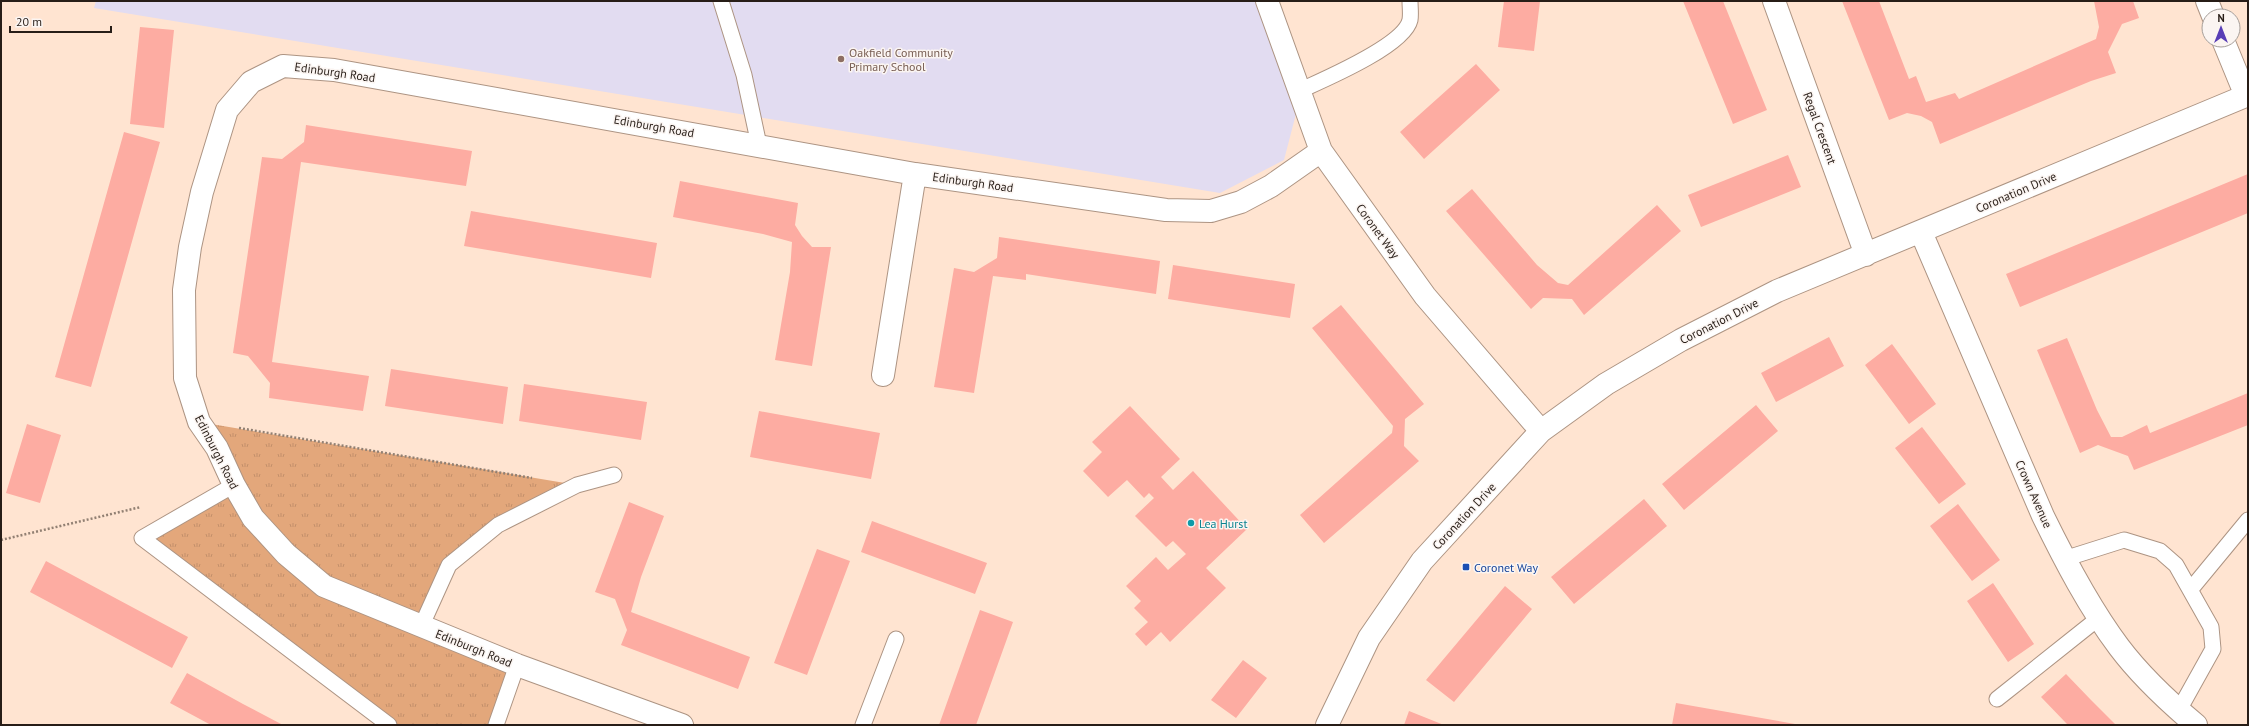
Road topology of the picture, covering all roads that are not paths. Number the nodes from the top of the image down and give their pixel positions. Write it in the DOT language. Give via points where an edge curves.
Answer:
graph roads {
  1 [pos="721,1"];
  2 [pos="1267,1"];
  3 [pos="1410,1"];
  4 [pos="1774,1"];
  5 [pos="2226,48"];
  6 [pos="1299,91"];
  7 [pos="2247,95"];
  8 [pos="759,145"];
  9 [pos="1321,151"];
  10 [pos="915,174"];
  11 [pos="1921,232"];
  12 [pos="1866,255"];
  13 [pos="883,375"];
  14 [pos="1541,431"];
  15 [pos="614,475"];
  16 [pos="234,485"];
  17 [pos="2248,520"];
  18 [pos="2064,559"];
  19 [pos="2191,589"];
  20 [pos="2100,617"];
  21 [pos="421,627"];
  22 [pos="896,639"];
  23 [pos="517,665"];
  24 [pos="1997,699"];
  25 [pos="2179,710"];
  26 [pos="389,725"];
  27 [pos="496,725"];
  28 [pos="682,725"];
  29 [pos="863,725"];
  30 [pos="1327,725"];
  31 [pos="2196,725"];
  1 -- 8 [label="lane" via="744,75"];
  2 -- 6 [label="street, Coronet Way"];
  3 -- 6 [label="lane" via="1410,21 1394,40 1357,64"];
  4 -- 12 [label="street, Regal Crescent"];
  5 -- 7 [label="street"];
  6 -- 9 [label="street, Coronet Way"];
  7 -- 11 [label="street, Coronation Drive"];
  8 -- 10 [label="street, Edinburgh Road"];
  8 -- 16 [label="street, Edinburgh Road" via="334,70 283,66 251,82 227,110 202,192 184,290 185,378 199,422 217,448"];
  9 -- 10 [label="street, Edinburgh Road" via="1270,186 1241,202 1211,211 1166,210"];
  9 -- 14 [label="street, Coronet Way" via="1425,296"];
  10 -- 13 [label="street"];
  11 -- 12 [label="street, Coronation Drive"];
  11 -- 18 [label="street, Crown Avenue" via="2043,516"];
  12 -- 14 [label="street, Coronation Drive" via="1777,291 1681,340 1606,384"];
  14 -- 30 [label="street, Coronation Drive" via="1422,561 1369,638"];
  15 -- 21 [label="lane" via="577,485 498,525 449,565"];
  16 -- 21 [label="street, Edinburgh Road" via="253,518 286,554 324,586"];
  16 -- 26 [label="lane" via="142,538"];
  17 -- 19 [label="lane"];
  18 -- 19 [label="lane" via="2124,540 2160,551 2176,565"];
  18 -- 20 [label="street, Crown Avenue"];
  19 -- 25 [label="lane" via="2212,627 2213,649"];
  20 -- 24 [label="lane"];
  20 -- 25 [label="street, Crown Avenue" via="2120,648"];
  21 -- 23 [label="street, Edinburgh Road"];
  22 -- 29 [label="lane"];
  23 -- 27 [label="lane"];
  23 -- 28 [label="street, Edinburgh Road"];
  25 -- 31 [label="street, Crown Avenue"];
}
